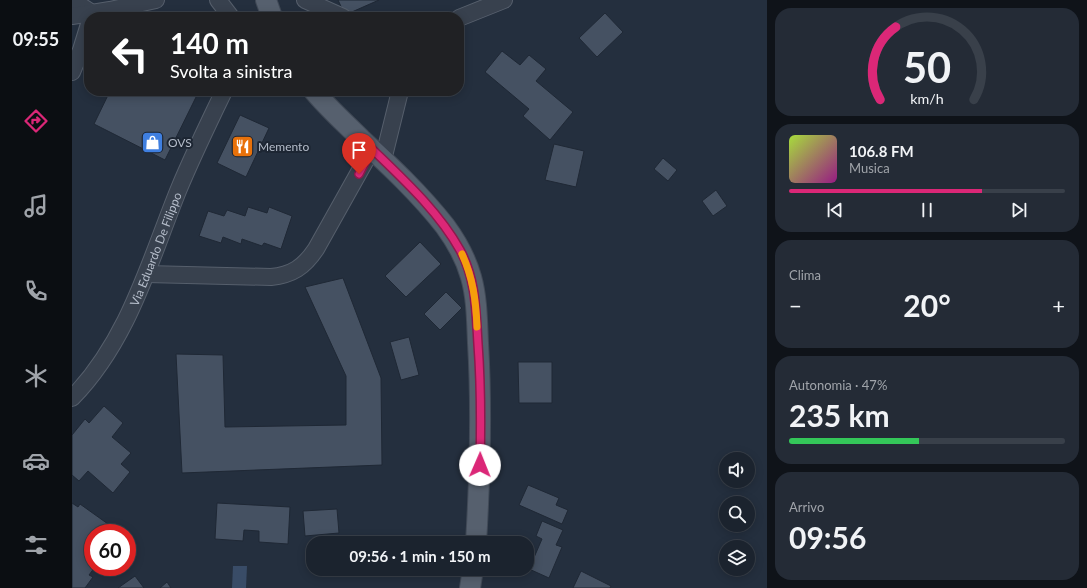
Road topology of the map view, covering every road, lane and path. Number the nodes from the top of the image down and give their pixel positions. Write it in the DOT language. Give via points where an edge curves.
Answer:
graph roads {
  1 [pos="72,0"];
  2 [pos="156,0"];
  3 [pos="218,0"];
  4 [pos="266,0"];
  5 [pos="305,0"];
  6 [pos="504,0"];
  7 [pos="85,12"];
  8 [pos="113,12"];
  9 [pos="227,12"];
  10 [pos="270,12"];
  11 [pos="332,12"];
  12 [pos="72,16"];
  13 [pos="464,16"];
  14 [pos="84,17"];
  15 [pos="84,40"];
  16 [pos="72,72"];
  17 [pos="222,96"];
  18 [pos="318,96"];
  19 [pos="398,96"];
  20 [pos="378,154"];
  21 [pos="147,274"];
  22 [pos="72,398"];
  23 [pos="476,536"];
  24 [pos="472,576"];
  25 [pos="470,588"];
  1 -- 7 [label="street"];
  2 -- 8 [label="street"];
  3 -- 9 [label="street"];
  4 -- 10 [label="main road"];
  5 -- 11 [label="street"];
  6 -- 13 [label="street"];
  12 -- 14 [label="street"];
  15 -- 16 [label="street"];
  17 -- 21 [label="street, Via Eduardo De Filippo" via="178,190"];
  18 -- 20 [label="main road"];
  19 -- 20 [label="street"];
  20 -- 21 [label="street" via="316,249 297,270 271,277"];
  20 -- 23 [label="main road" via="429,206 446,228 460,250 473,283 480,390"];
  21 -- 22 [label="street, Via Eduardo De Filippo" via="112,344 93,374"];
  24 -- 25 [label="main road"];
}
